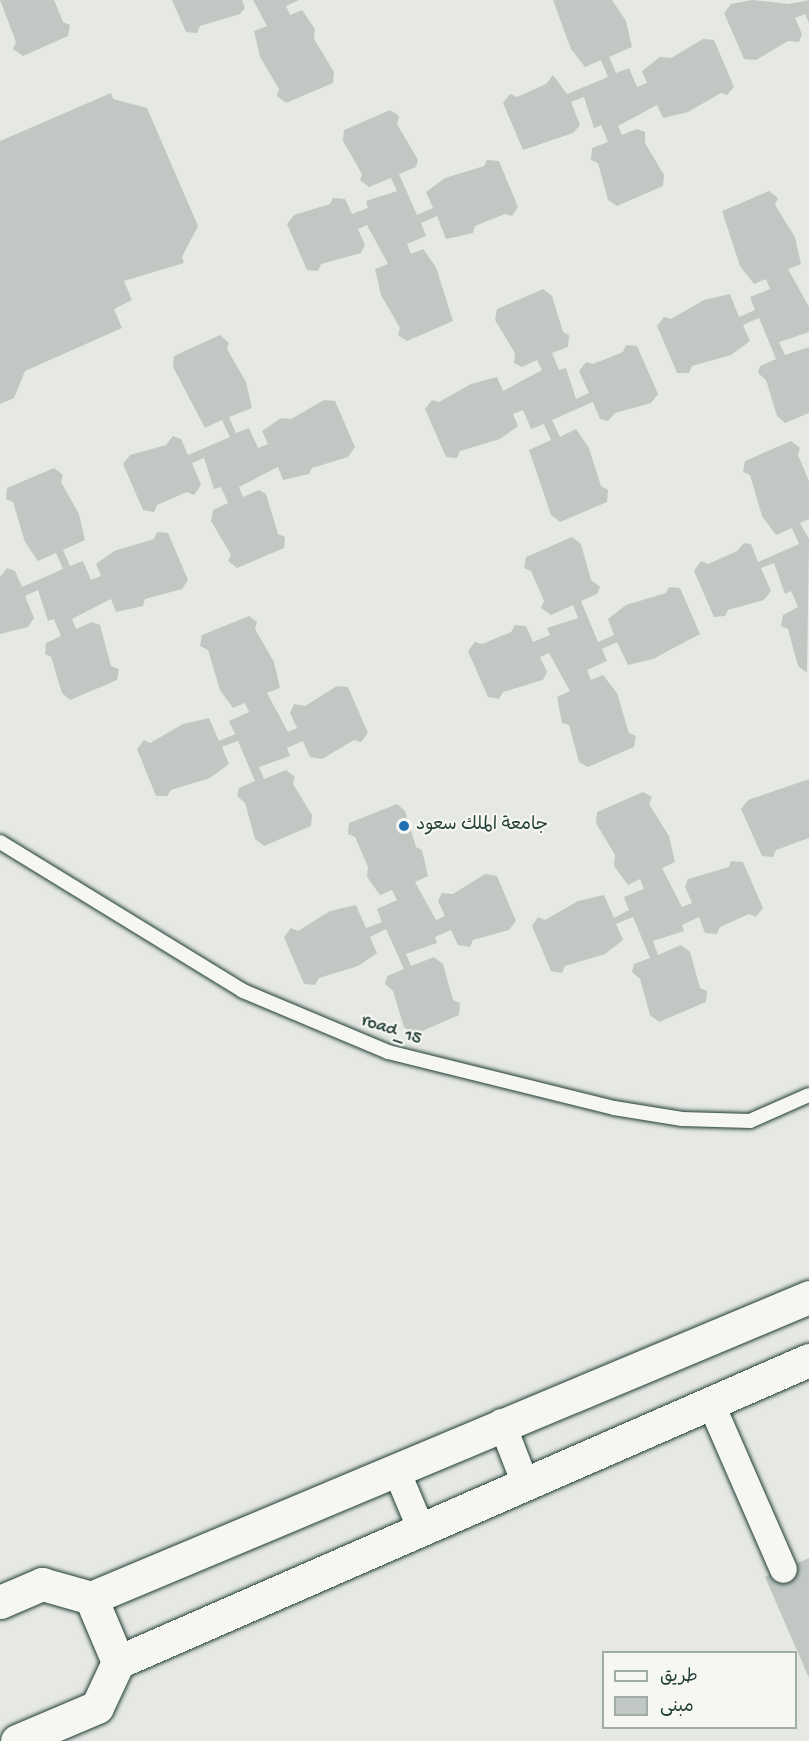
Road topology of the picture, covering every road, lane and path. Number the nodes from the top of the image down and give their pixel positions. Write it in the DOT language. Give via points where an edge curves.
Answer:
graph roads {
  1 [pos="0,842"];
  2 [pos="809,1095"];
  3 [pos="809,1297"];
  4 [pos="808,1364"];
  5 [pos="710,1402"];
  6 [pos="501,1422"];
  7 [pos="396,1470"];
  8 [pos="524,1481"];
  9 [pos="420,1527"];
  10 [pos="783,1569"];
  11 [pos="91,1598"];
  12 [pos="0,1602"];
  13 [pos="118,1662"];
  14 [pos="17,1741"];
  1 -- 2 [label="lane, road_15" via="243,992 388,1052 614,1108 682,1119 750,1121"];
  3 -- 6 [label="street"];
  4 -- 5 [label="street"];
  5 -- 8 [label="street"];
  5 -- 10 [label="street"];
  6 -- 7 [label="street"];
  6 -- 8 [label="street"];
  7 -- 9 [label="street"];
  7 -- 11 [label="street"];
  8 -- 9 [label="street"];
  9 -- 13 [label="street"];
  11 -- 12 [label="street" via="42,1584"];
  11 -- 13 [label="street"];
  13 -- 14 [label="street" via="97,1707"];
}
